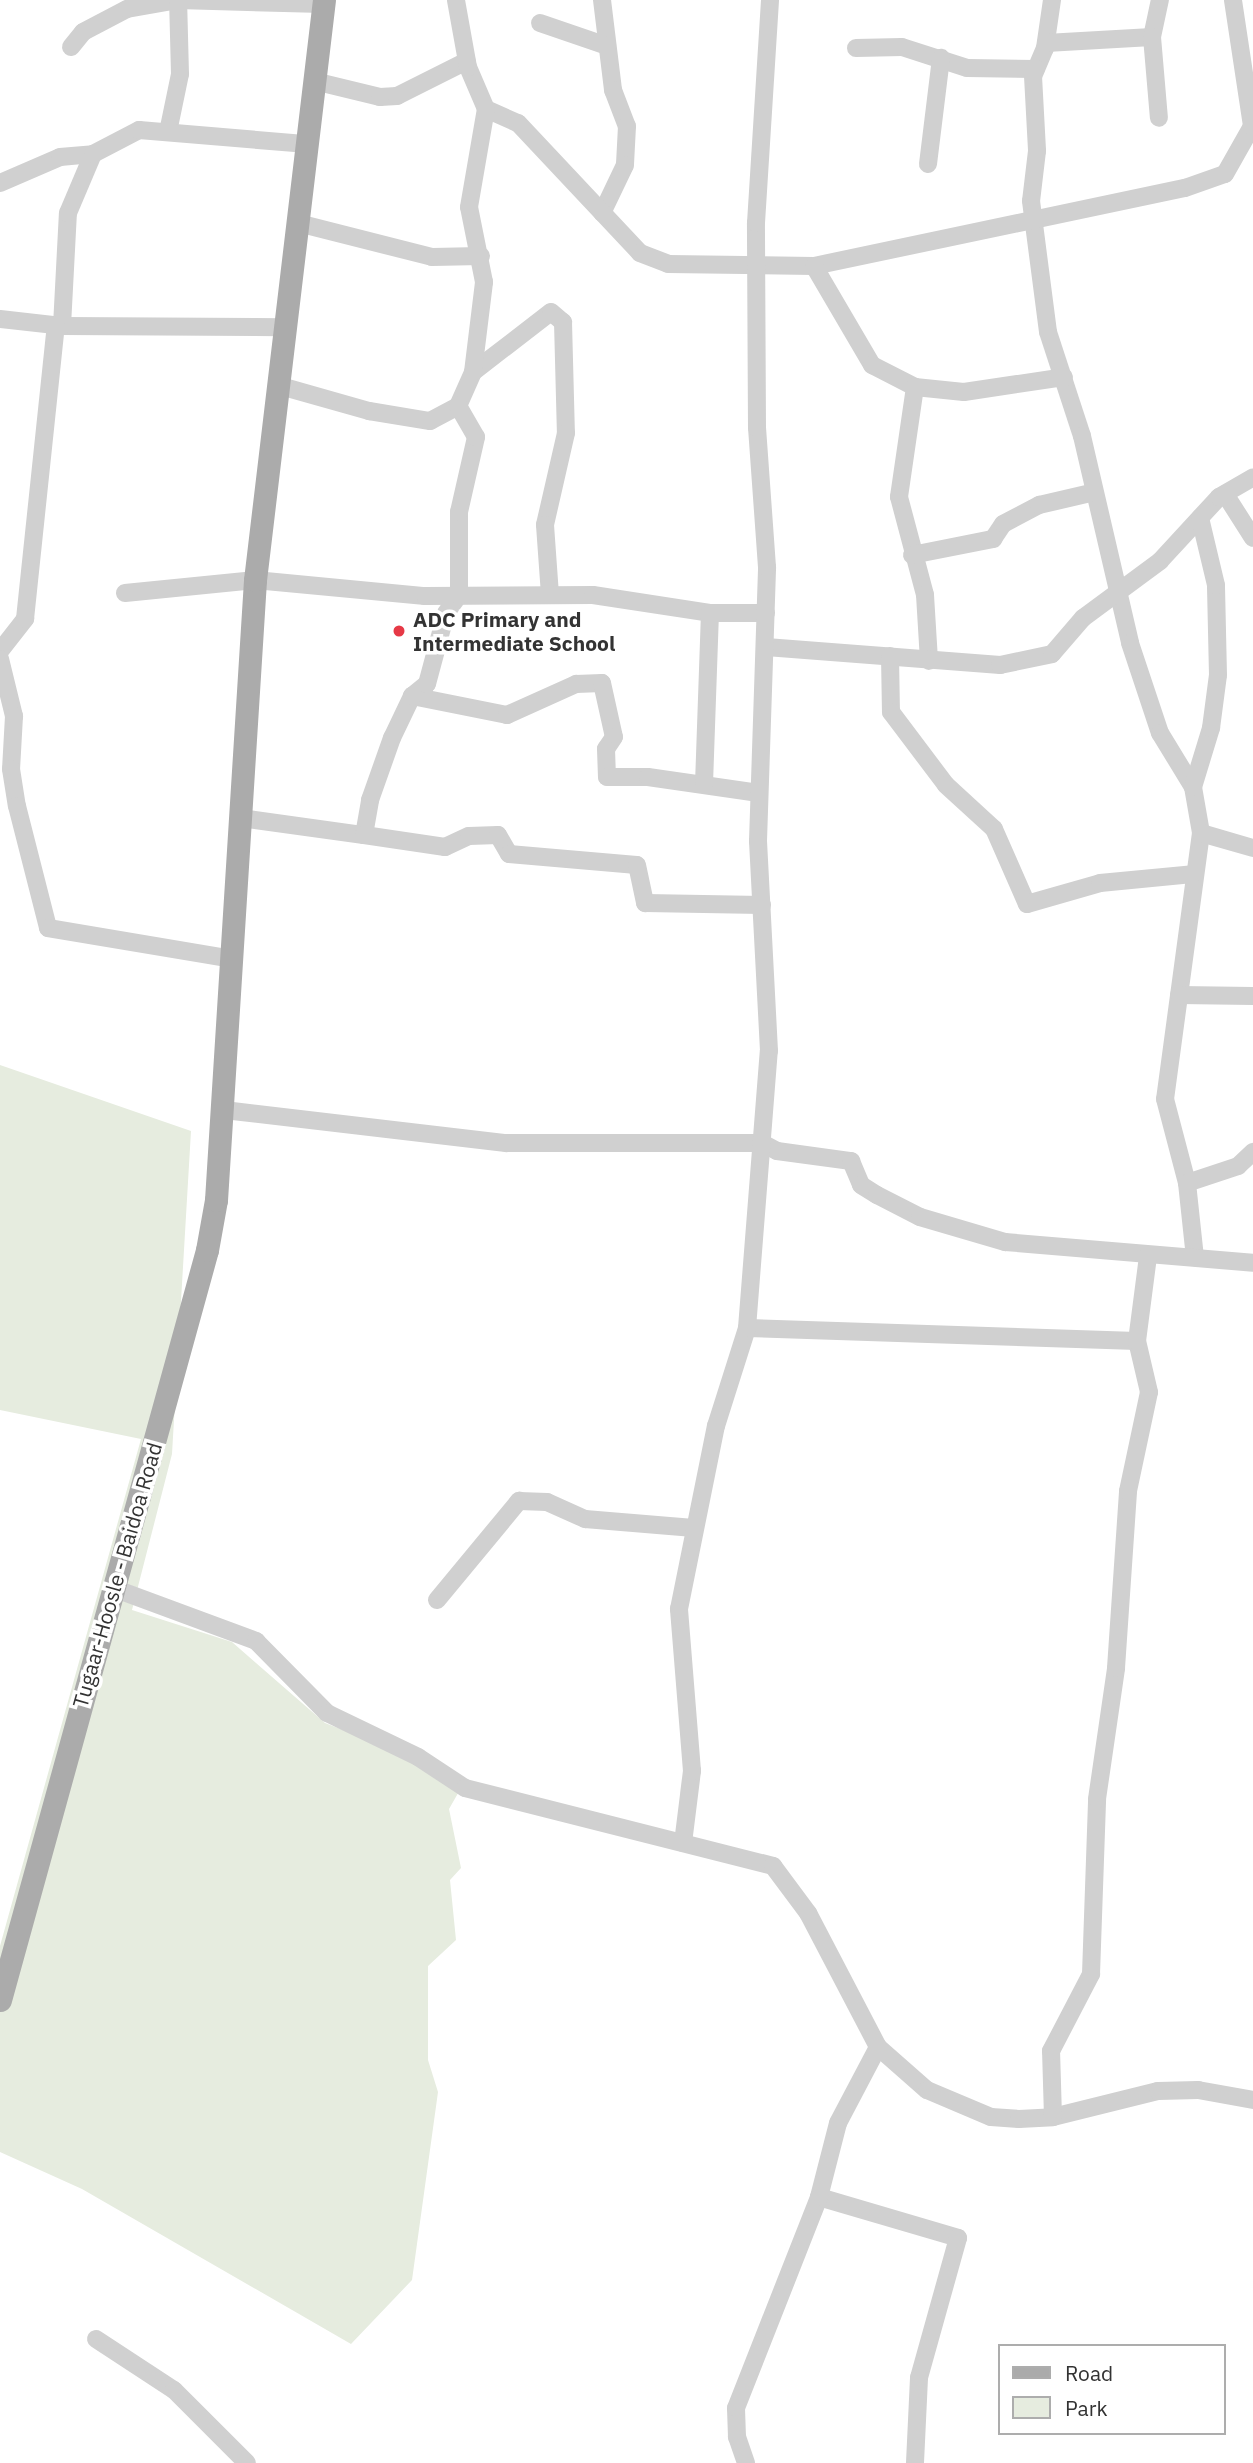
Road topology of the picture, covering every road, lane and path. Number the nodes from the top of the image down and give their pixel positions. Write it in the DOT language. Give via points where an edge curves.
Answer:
graph roads {
  1 [pos="178,0"];
  2 [pos="456,0"];
  3 [pos="602,0"];
  4 [pos="770,0"];
  5 [pos="1052,0"];
  6 [pos="1160,0"];
  7 [pos="1233,0"];
  8 [pos="324,2"];
  9 [pos="540,23"];
  10 [pos="1152,37"];
  11 [pos="1046,43"];
  12 [pos="607,46"];
  13 [pos="71,47"];
  14 [pos="856,48"];
  15 [pos="941,58"];
  16 [pos="467,61"];
  17 [pos="1036,69"];
  18 [pos="314,82"];
  19 [pos="486,109"];
  20 [pos="1159,118"];
  21 [pos="169,132"];
  22 [pos="307,144"];
  23 [pos="93,154"];
  24 [pos="928,164"];
  25 [pos="0,183"];
  26 [pos="602,213"];
  27 [pos="1034,222"];
  28 [pos="298,223"];
  29 [pos="481,256"];
  30 [pos="759,265"];
  31 [pos="814,266"];
  32 [pos="0,319"];
  33 [pos="59,326"];
  34 [pos="284,327"];
  35 [pos="473,372"];
  36 [pos="1063,377"];
  37 [pos="277,385"];
  38 [pos="915,387"];
  39 [pos="458,406"];
  40 [pos="1253,477"];
  41 [pos="1091,493"];
  42 [pos="1225,494"];
  43 [pos="1200,519"];
  44 [pos="1253,538"];
  45 [pos="912,555"];
  46 [pos="256,580"];
  47 [pos="125,593"];
  48 [pos="1115,593"];
  49 [pos="550,594"];
  50 [pos="459,595"];
  51 [pos="710,613"];
  52 [pos="766,613"];
  53 [pos="766,647"];
  54 [pos="0,651"];
  55 [pos="890,656"];
  56 [pos="0,659"];
  57 [pos="929,661"];
  58 [pos="412,696"];
  59 [pos="6,707"];
  60 [pos="704,784"];
  61 [pos="1193,787"];
  62 [pos="759,793"];
  63 [pos="241,818"];
  64 [pos="1201,833"];
  65 [pos="364,835"];
  66 [pos="1253,848"];
  67 [pos="1193,873"];
  68 [pos="762,905"];
  69 [pos="233,959"];
  70 [pos="1180,995"];
  71 [pos="1253,996"];
  72 [pos="224,1110"];
  73 [pos="762,1143"];
  74 [pos="1253,1152"];
  75 [pos="1187,1183"];
  76 [pos="1148,1256"];
  77 [pos="1195,1258"];
  78 [pos="1253,1263"];
  79 [pos="747,1328"];
  80 [pos="1137,1341"];
  81 [pos="694,1528"];
  82 [pos="113,1588"];
  83 [pos="438,1600"];
  84 [pos="683,1843"];
  85 [pos="0,2000"];
  86 [pos="878,2047"];
  87 [pos="1253,2100"];
  88 [pos="1053,2117"];
  89 [pos="819,2197"];
  90 [pos="96,2339"];
  91 [pos="247,2463"];
  92 [pos="746,2463"];
  93 [pos="915,2463"];
  1 -- 8 [label="street"];
  1 -- 13 [label="street" via="127,9 83,32"];
  1 -- 21 [label="street" via="180,74"];
  2 -- 16 [label="street"];
  3 -- 12 [label="street"];
  4 -- 30 [label="street" via="756,223"];
  5 -- 11 [label="street"];
  6 -- 10 [label="street"];
  7 -- 27 [label="street" via="1252,126 1226,174 1185,188"];
  8 -- 18 [label="main road, Tugaar-Hoosle - Baidoa Road"];
  9 -- 12 [label="street"];
  10 -- 11 [label="street"];
  10 -- 20 [label="street"];
  11 -- 17 [label="street"];
  12 -- 26 [label="street" via="613,90 627,125 625,165"];
  14 -- 15 [label="street" via="902,47"];
  15 -- 17 [label="street" via="967,68"];
  15 -- 24 [label="street"];
  16 -- 18 [label="street" via="397,96 380,97"];
  16 -- 19 [label="street"];
  17 -- 27 [label="street"];
  18 -- 22 [label="main road, Tugaar-Hoosle - Baidoa Road"];
  19 -- 26 [label="street" via="518,123"];
  19 -- 29 [label="street" via="468,207"];
  21 -- 22 [label="street"];
  21 -- 23 [label="street" via="139,130"];
  22 -- 28 [label="main road, Tugaar-Hoosle - Baidoa Road"];
  23 -- 25 [label="street" via="60,157"];
  23 -- 33 [label="street" via="68,213"];
  26 -- 30 [label="street" via="640,253 668,264"];
  27 -- 31 [label="street"];
  27 -- 36 [label="street" via="1048,332"];
  28 -- 29 [label="street" via="432,257"];
  28 -- 34 [label="main road, Tugaar-Hoosle - Baidoa Road"];
  29 -- 35 [label="street" via="484,282"];
  30 -- 31 [label="street"];
  30 -- 52 [label="street" via="756,402"];
  31 -- 38 [label="street" via="872,365"];
  32 -- 33 [label="street"];
  33 -- 34 [label="street"];
  33 -- 54 [label="street" via="25,619"];
  34 -- 37 [label="main road, Tugaar-Hoosle - Baidoa Road"];
  35 -- 39 [label="street"];
  35 -- 49 [label="street" via="551,312 563,322 566,433 545,525"];
  36 -- 38 [label="street" via="964,392"];
  36 -- 41 [label="street" via="1082,436"];
  37 -- 39 [label="street" via="369,411 430,421"];
  37 -- 46 [label="main road, Tugaar-Hoosle - Baidoa Road"];
  38 -- 45 [label="street" via="899,497"];
  39 -- 50 [label="street" via="476,437 459,512"];
  40 -- 42 [label="street"];
  41 -- 45 [label="street" via="1039,505 1003,524 993,539"];
  41 -- 48 [label="street"];
  42 -- 43 [label="street"];
  42 -- 44 [label="street"];
  43 -- 48 [label="street" via="1160,561"];
  43 -- 61 [label="street" via="1216,585 1218,675 1211,728"];
  45 -- 57 [label="street" via="925,595"];
  46 -- 47 [label="street"];
  46 -- 50 [label="street"];
  46 -- 63 [label="main road, Tugaar-Hoosle - Baidoa Road"];
  48 -- 57 [label="street" via="1083,618 1052,654 1000,665"];
  48 -- 61 [label="street" via="1160,733"];
  49 -- 50 [label="street"];
  49 -- 51 [label="street" via="593,595"];
  50 -- 58 [label="street" via="446,613 427,684"];
  51 -- 52 [label="street"];
  51 -- 60 [label="street"];
  52 -- 53 [label="street"];
  53 -- 55 [label="street"];
  53 -- 62 [label="street"];
  55 -- 57 [label="street"];
  55 -- 67 [label="street" via="891,712 946,785 993,829 1027,904 1100,883"];
  56 -- 59 [label="street"];
  58 -- 60 [label="street" via="508,715 576,684 602,682 614,737 606,749 607,777"];
  58 -- 65 [label="street" via="370,800"];
  59 -- 69 [label="street" via="11,769 48,928"];
  60 -- 62 [label="street"];
  61 -- 64 [label="street"];
  62 -- 68 [label="street"];
  63 -- 65 [label="street"];
  63 -- 69 [label="main road, Tugaar-Hoosle - Baidoa Road"];
  64 -- 66 [label="street"];
  64 -- 67 [label="street"];
  65 -- 68 [label="street" via="445,847 469,836 498,835 509,854 637,865 645,903"];
  67 -- 70 [label="street"];
  68 -- 73 [label="street" via="769,1051"];
  69 -- 72 [label="main road, Tugaar-Hoosle - Baidoa Road"];
  70 -- 71 [label="street"];
  70 -- 75 [label="street" via="1165,1099"];
  72 -- 73 [label="street" via="506,1143"];
  72 -- 82 [label="main road, Tugaar-Hoosle - Baidoa Road" via="207,1251"];
  73 -- 76 [label="street" via="777,1151 851,1161 860,1185 877,1195 920,1217 1005,1242"];
  73 -- 79 [label="street"];
  74 -- 75 [label="street" via="1238,1166"];
  75 -- 77 [label="street"];
  76 -- 77 [label="street"];
  76 -- 80 [label="street"];
  77 -- 78 [label="street"];
  79 -- 80 [label="street"];
  79 -- 81 [label="street" via="716,1426"];
  80 -- 88 [label="street" via="1149,1392 1128,1491 1116,1668 1097,1799 1091,1974 1051,2051"];
  81 -- 83 [label="street" via="585,1519 547,1502 519,1501"];
  81 -- 84 [label="street" via="679,1609 692,1771"];
  82 -- 84 [label="street" via="256,1641 327,1713 418,1757 465,1788"];
  82 -- 85 [label="main road, Tugaar-Hoosle - Baidoa Road"];
  84 -- 86 [label="street" via="757,1858 787,1879"];
  86 -- 88 [label="street" via="927,2090 991,2118"];
  86 -- 89 [label="street" via="838,2123"];
  87 -- 88 [label="street" via="1198,2090 1157,2091"];
  89 -- 92 [label="street" via="736,2408 737,2437"];
  89 -- 93 [label="street" via="958,2238 919,2378"];
  90 -- 91 [label="street" via="174,2390"];
}
